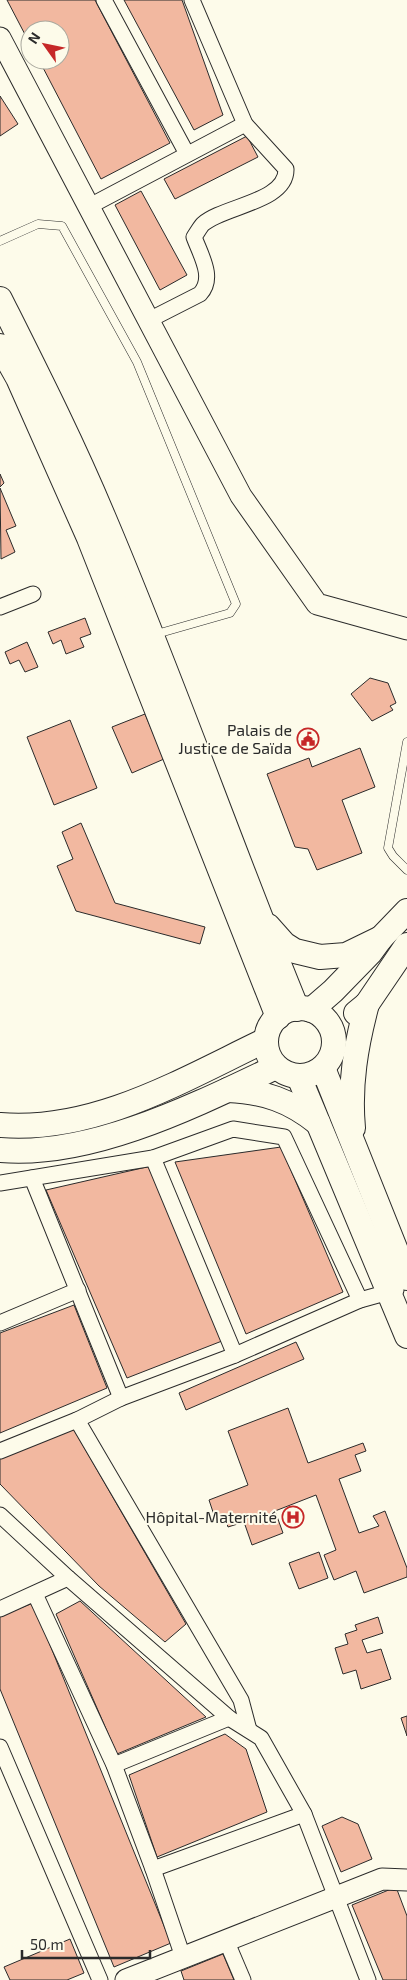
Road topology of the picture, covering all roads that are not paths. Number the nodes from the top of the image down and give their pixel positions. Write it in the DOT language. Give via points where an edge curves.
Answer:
graph roads {
  1 [pos="104,0"];
  2 [pos="192,0"];
  3 [pos="1,43"];
  4 [pos="245,124"];
  5 [pos="187,154"];
  6 [pos="88,207"];
  7 [pos="0,241"];
  8 [pos="0,299"];
  9 [pos="148,321"];
  10 [pos="0,346"];
  11 [pos="33,594"];
  12 [pos="0,607"];
  13 [pos="407,629"];
  14 [pos="152,636"];
  15 [pos="407,742"];
  16 [pos="407,870"];
  17 [pos="407,910"];
  18 [pos="259,916"];
  19 [pos="381,938"];
  20 [pos="407,945"];
  21 [pos="366,1004"];
  22 [pos="296,1012"];
  23 [pos="332,1034"];
  24 [pos="266,1040"];
  25 [pos="276,1067"];
  26 [pos="322,1068"];
  27 [pos="299,1077"];
  28 [pos="228,1090"];
  29 [pos="318,1123"];
  30 [pos="0,1124"];
  31 [pos="354,1144"];
  32 [pos="0,1150"];
  33 [pos="153,1158"];
  34 [pos="32,1178"];
  35 [pos="0,1183"];
  36 [pos="401,1285"];
  37 [pos="78,1290"];
  38 [pos="360,1300"];
  39 [pos="0,1323"];
  40 [pos="407,1336"];
  41 [pos="235,1355"];
  42 [pos="121,1398"];
  43 [pos="77,1420"];
  44 [pos="0,1451"];
  45 [pos="0,1515"];
  46 [pos="68,1578"];
  47 [pos="35,1594"];
  48 [pos="0,1610"];
  49 [pos="229,1718"];
  50 [pos="249,1730"];
  51 [pos="0,1747"];
  52 [pos="114,1765"];
  53 [pos="304,1814"];
  54 [pos="153,1869"];
  55 [pos="407,1880"];
  56 [pos="335,1897"];
  57 [pos="226,1940"];
  58 [pos="183,1957"];
  59 [pos="166,1973"];
  60 [pos="100,1980"];
  61 [pos="126,1980"];
  62 [pos="244,1980"];
  63 [pos="368,1980"];
  1 -- 5 [label="street"];
  2 -- 4 [label="street"];
  3 -- 6 [label="street"];
  4 -- 5 [label="street"];
  4 -- 9 [label="street" via="286,169 286,178 277,190 203,224 194,237 208,278 206,287 200,294"];
  5 -- 6 [label="street"];
  6 -- 9 [label="street"];
  7 -- 14 [label="lane" via="38,224 62,226 137,362 236,604 230,613"];
  8 -- 14 [label="main road" via="65,431"];
  9 -- 13 [label="street" via="241,496 317,604"];
  10 -- 22 [label="main road" via="18,378"];
  11 -- 12 [label="street"];
  14 -- 18 [label="main road"];
  15 -- 16 [label="lane" via="388,848"];
  17 -- 19 [label="main road"];
  18 -- 19 [label="main road" via="284,944 314,956 346,955"];
  18 -- 22 [label="main road"];
  19 -- 22 [label="main road" via="370,954"];
  20 -- 21 [label="main road" via="393,972"];
  21 -- 23 [label="main road"];
  21 -- 31 [label="main road" via="354,1069"];
  22 -- 23 [label="main road" via="327,1022"];
  22 -- 24 [label="main road" via="270,1027"];
  23 -- 26 [label="main road" via="333,1049"];
  24 -- 25 [label="main road" via="267,1052"];
  24 -- 30 [label="main road" via="160,1091 109,1110 56,1123"];
  25 -- 27 [label="main road"];
  25 -- 28 [label="main road"];
  26 -- 27 [label="main road"];
  26 -- 31 [label="main road"];
  27 -- 29 [label="main road"];
  28 -- 29 [label="main road" via="286,1101"];
  28 -- 32 [label="main road" via="117,1134 60,1148"];
  29 -- 36 [label="main road"];
  31 -- 36 [label="main road"];
  33 -- 34 [label="street"];
  33 -- 38 [label="street" via="233,1129 284,1137"];
  33 -- 41 [label="street"];
  34 -- 35 [label="street"];
  34 -- 37 [label="street"];
  36 -- 38 [label="street"];
  36 -- 40 [label="main road"];
  37 -- 39 [label="street"];
  37 -- 42 [label="street"];
  38 -- 41 [label="street"];
  41 -- 42 [label="street"];
  42 -- 43 [label="street"];
  43 -- 44 [label="street"];
  43 -- 50 [label="street" via="241,1700"];
  45 -- 46 [label="street"];
  46 -- 47 [label="street"];
  46 -- 49 [label="street"];
  47 -- 48 [label="street"];
  47 -- 52 [label="street"];
  49 -- 50 [label="street"];
  49 -- 52 [label="street"];
  50 -- 53 [label="street" via="261,1738"];
  51 -- 60 [label="street"];
  52 -- 54 [label="street"];
  53 -- 54 [label="street"];
  53 -- 56 [label="street"];
  54 -- 58 [label="street"];
  55 -- 56 [label="street" via="382,1879"];
  56 -- 57 [label="street"];
  56 -- 63 [label="street"];
  57 -- 58 [label="street"];
  57 -- 62 [label="street"];
  58 -- 59 [label="street"];
  59 -- 61 [label="street"];
}
